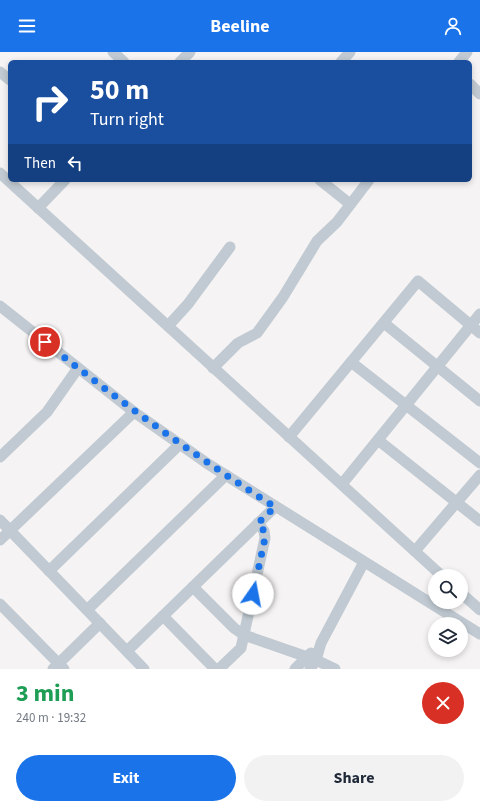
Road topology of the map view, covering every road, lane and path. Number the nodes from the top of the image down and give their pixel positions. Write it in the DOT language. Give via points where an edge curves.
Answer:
graph roads {
  1 [pos="113,52"];
  2 [pos="190,52"];
  3 [pos="350,52"];
  4 [pos="467,52"];
  5 [pos="122,60"];
  6 [pos="182,60"];
  7 [pos="343,60"];
  8 [pos="461,60"];
  9 [pos="0,72"];
  10 [pos="8,78"];
  11 [pos="472,86"];
  12 [pos="480,94"];
  13 [pos="0,173"];
  14 [pos="8,180"];
  15 [pos="10,182"];
  16 [pos="63,182"];
  17 [pos="322,182"];
  18 [pos="367,182"];
  19 [pos="350,204"];
  20 [pos="38,208"];
  21 [pos="230,247"];
  22 [pos="0,306"];
  23 [pos="480,314"];
  24 [pos="384,323"];
  25 [pos="471,325"];
  26 [pos="168,326"];
  27 [pos="480,333"];
  28 [pos="351,362"];
  29 [pos="438,366"];
  30 [pos="78,368"];
  31 [pos="213,368"];
  32 [pos="480,401"];
  33 [pos="406,405"];
  34 [pos="134,412"];
  35 [pos="289,437"];
  36 [pos="378,440"];
  37 [pos="180,444"];
  38 [pos="0,457"];
  39 [pos="480,463"];
  40 [pos="226,475"];
  41 [pos="480,475"];
  42 [pos="342,484"];
  43 [pos="456,502"];
  44 [pos="275,507"];
  45 [pos="0,520"];
  46 [pos="480,521"];
  47 [pos="258,523"];
  48 [pos="10,530"];
  49 [pos="0,540"];
  50 [pos="415,551"];
  51 [pos="364,562"];
  52 [pos="434,569"];
  53 [pos="49,571"];
  54 [pos="193,587"];
  55 [pos="468,599"];
  56 [pos="0,604"];
  57 [pos="87,610"];
  58 [pos="480,610"];
  59 [pos="163,616"];
  60 [pos="100,623"];
  61 [pos="480,634"];
  62 [pos="244,635"];
  63 [pos="127,651"];
  64 [pos="311,662"];
  65 [pos="59,667"];
  66 [pos="144,669"];
  67 [pos="215,669"];
  68 [pos="219,669"];
  69 [pos="295,669"];
  70 [pos="335,669"];
  1 -- 5 [label="street"];
  2 -- 6 [label="street"];
  3 -- 7 [label="street"];
  4 -- 8 [label="street"];
  9 -- 10 [label="street"];
  11 -- 12 [label="street"];
  13 -- 14 [label="street"];
  15 -- 20 [label="street"];
  16 -- 20 [label="street"];
  17 -- 19 [label="street"];
  18 -- 19 [label="street"];
  19 -- 31 [label="street" via="337,222 316,241 303,266 257,333 238,343"];
  20 -- 26 [label="street"];
  21 -- 26 [label="street" via="188,304"];
  22 -- 30 [label="street"];
  23 -- 25 [label="street"];
  24 -- 25 [label="street" via="418,281"];
  24 -- 28 [label="street"];
  24 -- 29 [label="street"];
  25 -- 27 [label="street"];
  25 -- 29 [label="street"];
  26 -- 31 [label="street"];
  28 -- 33 [label="street"];
  28 -- 35 [label="street"];
  29 -- 32 [label="street"];
  29 -- 33 [label="street"];
  30 -- 34 [label="street"];
  30 -- 38 [label="street" via="46,412"];
  31 -- 35 [label="street"];
  33 -- 36 [label="street"];
  33 -- 39 [label="street"];
  34 -- 37 [label="street"];
  34 -- 48 [label="street"];
  35 -- 42 [label="street"];
  36 -- 42 [label="street"];
  36 -- 43 [label="street"];
  37 -- 40 [label="street"];
  37 -- 53 [label="street"];
  40 -- 44 [label="street"];
  40 -- 57 [label="street"];
  41 -- 43 [label="street"];
  42 -- 50 [label="street"];
  43 -- 46 [label="street"];
  43 -- 50 [label="street"];
  44 -- 47 [label="street"];
  44 -- 51 [label="street"];
  45 -- 48 [label="street"];
  47 -- 54 [label="street"];
  47 -- 62 [label="street" via="264,531 265,538"];
  48 -- 49 [label="street"];
  48 -- 53 [label="street"];
  50 -- 52 [label="street"];
  51 -- 61 [label="street"];
  51 -- 64 [label="street"];
  53 -- 57 [label="street"];
  54 -- 59 [label="street"];
  54 -- 62 [label="street"];
  55 -- 58 [label="street"];
  56 -- 65 [label="street"];
  57 -- 60 [label="street"];
  59 -- 63 [label="street"];
  59 -- 67 [label="street"];
  60 -- 63 [label="street"];
  60 -- 65 [label="street"];
  62 -- 64 [label="street"];
  62 -- 68 [label="street" via="241,648"];
  63 -- 66 [label="street"];
  64 -- 69 [label="street"];
  64 -- 70 [label="street"];
}
